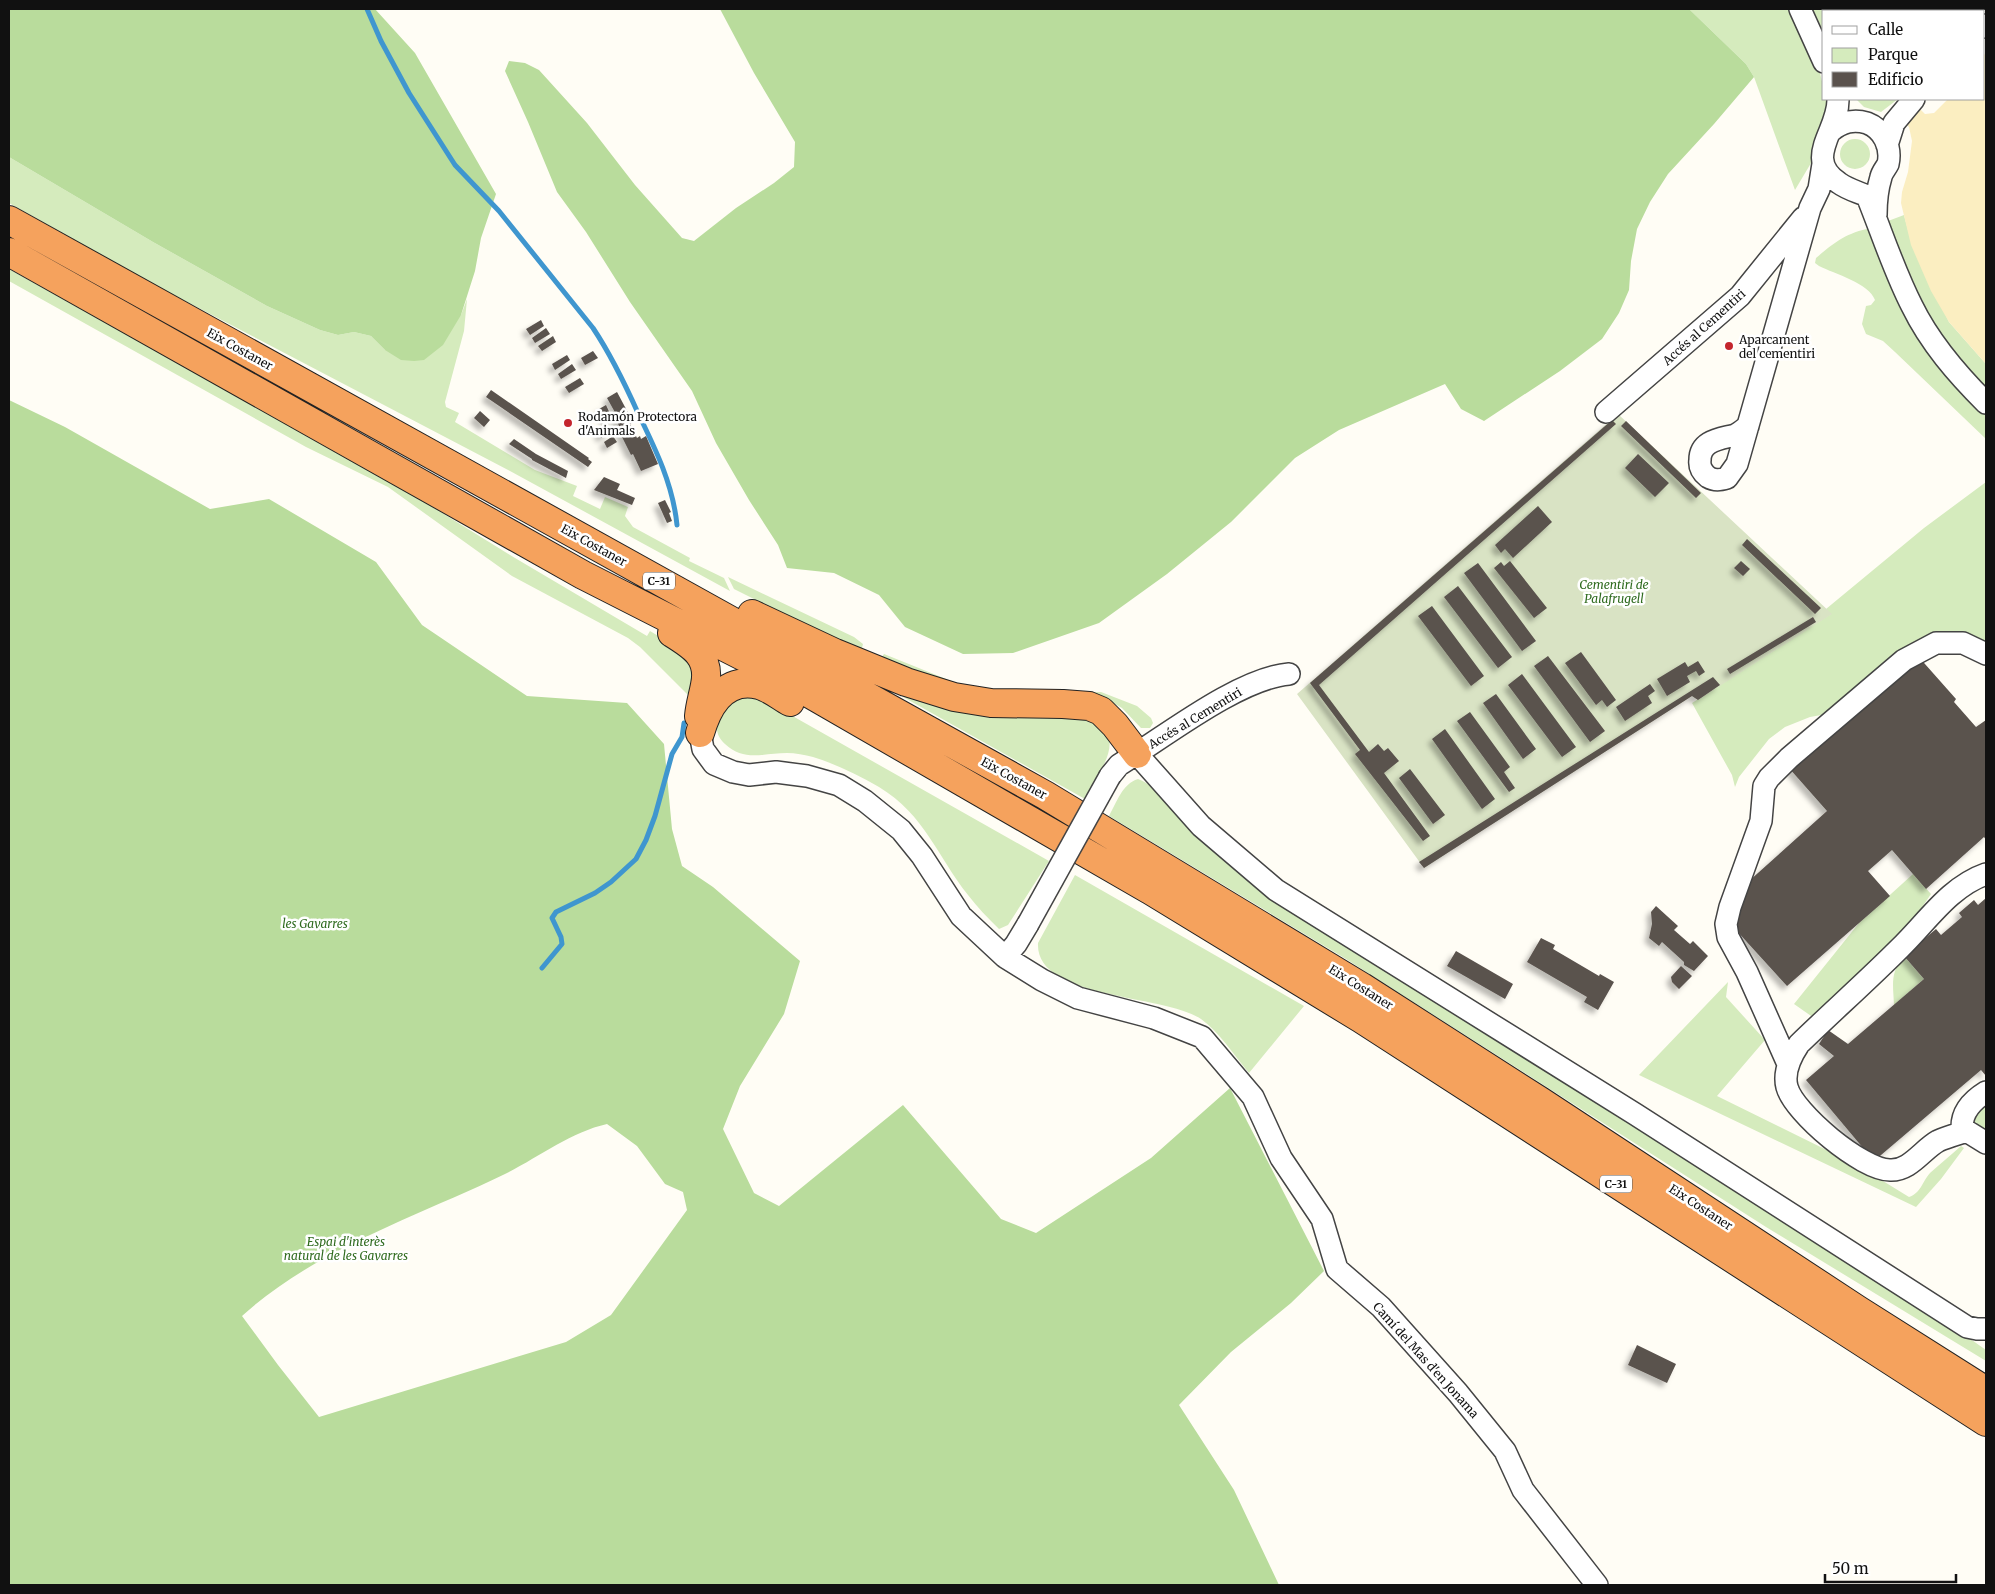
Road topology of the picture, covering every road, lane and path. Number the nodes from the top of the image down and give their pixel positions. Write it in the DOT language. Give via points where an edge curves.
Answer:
graph roads {
  1 [pos="1800,9"];
  2 [pos="1822,58"];
  3 [pos="1839,100"];
  4 [pos="1840,100"];
  5 [pos="1910,103"];
  6 [pos="1867,123"];
  7 [pos="1831,131"];
  8 [pos="1887,145"];
  9 [pos="1823,164"];
  10 [pos="1881,176"];
  11 [pos="1846,186"];
  12 [pos="1810,208"];
  13 [pos="1876,218"];
  14 [pos="9,220"];
  15 [pos="9,252"];
  16 [pos="1986,403"];
  17 [pos="1606,412"];
  18 [pos="1748,426"];
  19 [pos="525,507"];
  20 [pos="583,575"];
  21 [pos="1986,654"];
  22 [pos="1289,674"];
  23 [pos="700,733"];
  24 [pos="1137,754"];
  25 [pos="1986,874"];
  26 [pos="1005,958"];
  27 [pos="1280,971"];
  28 [pos="1788,1064"];
  29 [pos="1986,1092"];
  30 [pos="1967,1132"];
  31 [pos="1986,1143"];
  32 [pos="1858,1310"];
  33 [pos="1986,1329"];
  34 [pos="1986,1376"];
  35 [pos="1986,1391"];
  36 [pos="1951,1400"];
  37 [pos="1986,1422"];
  38 [pos="1986,1437"];
  39 [pos="1597,1585"];
  1 -- 2 [label="street"];
  3 -- 7 [label="street"];
  4 -- 6 [label="street"];
  5 -- 6 [label="street" via="1888,119"];
  5 -- 8 [label="street" via="1894,123"];
  6 -- 7 [label="street" via="1848,121"];
  6 -- 8 [label="street" via="1881,132"];
  7 -- 9 [label="street" via="1824,140"];
  8 -- 10 [label="street" via="1888,164"];
  9 -- 11 [label="street" via="1828,174"];
  9 -- 12 [label="street" via="1819,189"];
  10 -- 11 [label="street" via="1861,188"];
  10 -- 13 [label="street"];
  11 -- 12 [label="street" via="1824,195"];
  11 -- 13 [label="street" via="1867,196"];
  12 -- 17 [label="street, Accés al Cementiri" via="1742,294"];
  12 -- 18 [label="street"];
  13 -- 16 [label="street" via="1899,280 1924,328 1950,366"];
  14 -- 19 [label="highway, Eix Costaner / C-31"];
  15 -- 20 [label="highway, C-31"];
  19 -- 24 [label="highway" via="835,653 906,682 954,697 991,703 1089,706 1115,725"];
  19 -- 32 [label="highway, Eix Costaner / C-31" via="1062,806 1370,992"];
  20 -- 23 [label="highway" via="701,655 707,669 700,706"];
  20 -- 27 [label="highway, C-31" via="760,665 1150,890"];
  21 -- 28 [label="street" via="1963,644 1936,643 1904,660 1789,758 1764,786 1762,821 1726,924 1728,937"];
  22 -- 24 [label="street, Accés al Cementiri" via="1260,680 1218,702"];
  23 -- 26 [label="street, Camí del Mas d'en Jonama" via="703,749 714,764 733,772 807,776 839,784 865,801 901,830 961,916"];
  23 -- 27 [label="highway" via="708,710 719,694 732,687 760,685"];
  24 -- 26 [label="street, Accés al Cementiri, bridge" via="1119,765 1110,776 1028,924"];
  24 -- 33 [label="street" via="1201,826 1276,890 1968,1327"];
  25 -- 28 [label="street" via="1970,880 1945,899 1908,940 1800,1044"];
  26 -- 39 [label="street, Camí del Mas d'en Jonama" via="1078,998 1154,1018 1202,1037 1253,1097 1281,1158 1322,1219 1337,1269 1380,1307 1458,1393 1505,1451 1523,1490"];
  27 -- 36 [label="highway, C-31" via="1360,1018"];
  28 -- 30 [label="street" via="1786,1084 1794,1101 1822,1130 1858,1159 1875,1168 1898,1170 1939,1141"];
  29 -- 30 [label="street" via="1965,1113 1962,1127"];
  30 -- 31 [label="street"];
  32 -- 34 [label="highway" via="1888,1313"];
  32 -- 35 [label="highway, Eix Costaner / C-31"];
  36 -- 37 [label="highway, C-31"];
  36 -- 38 [label="highway" via="1967,1423"];
}
